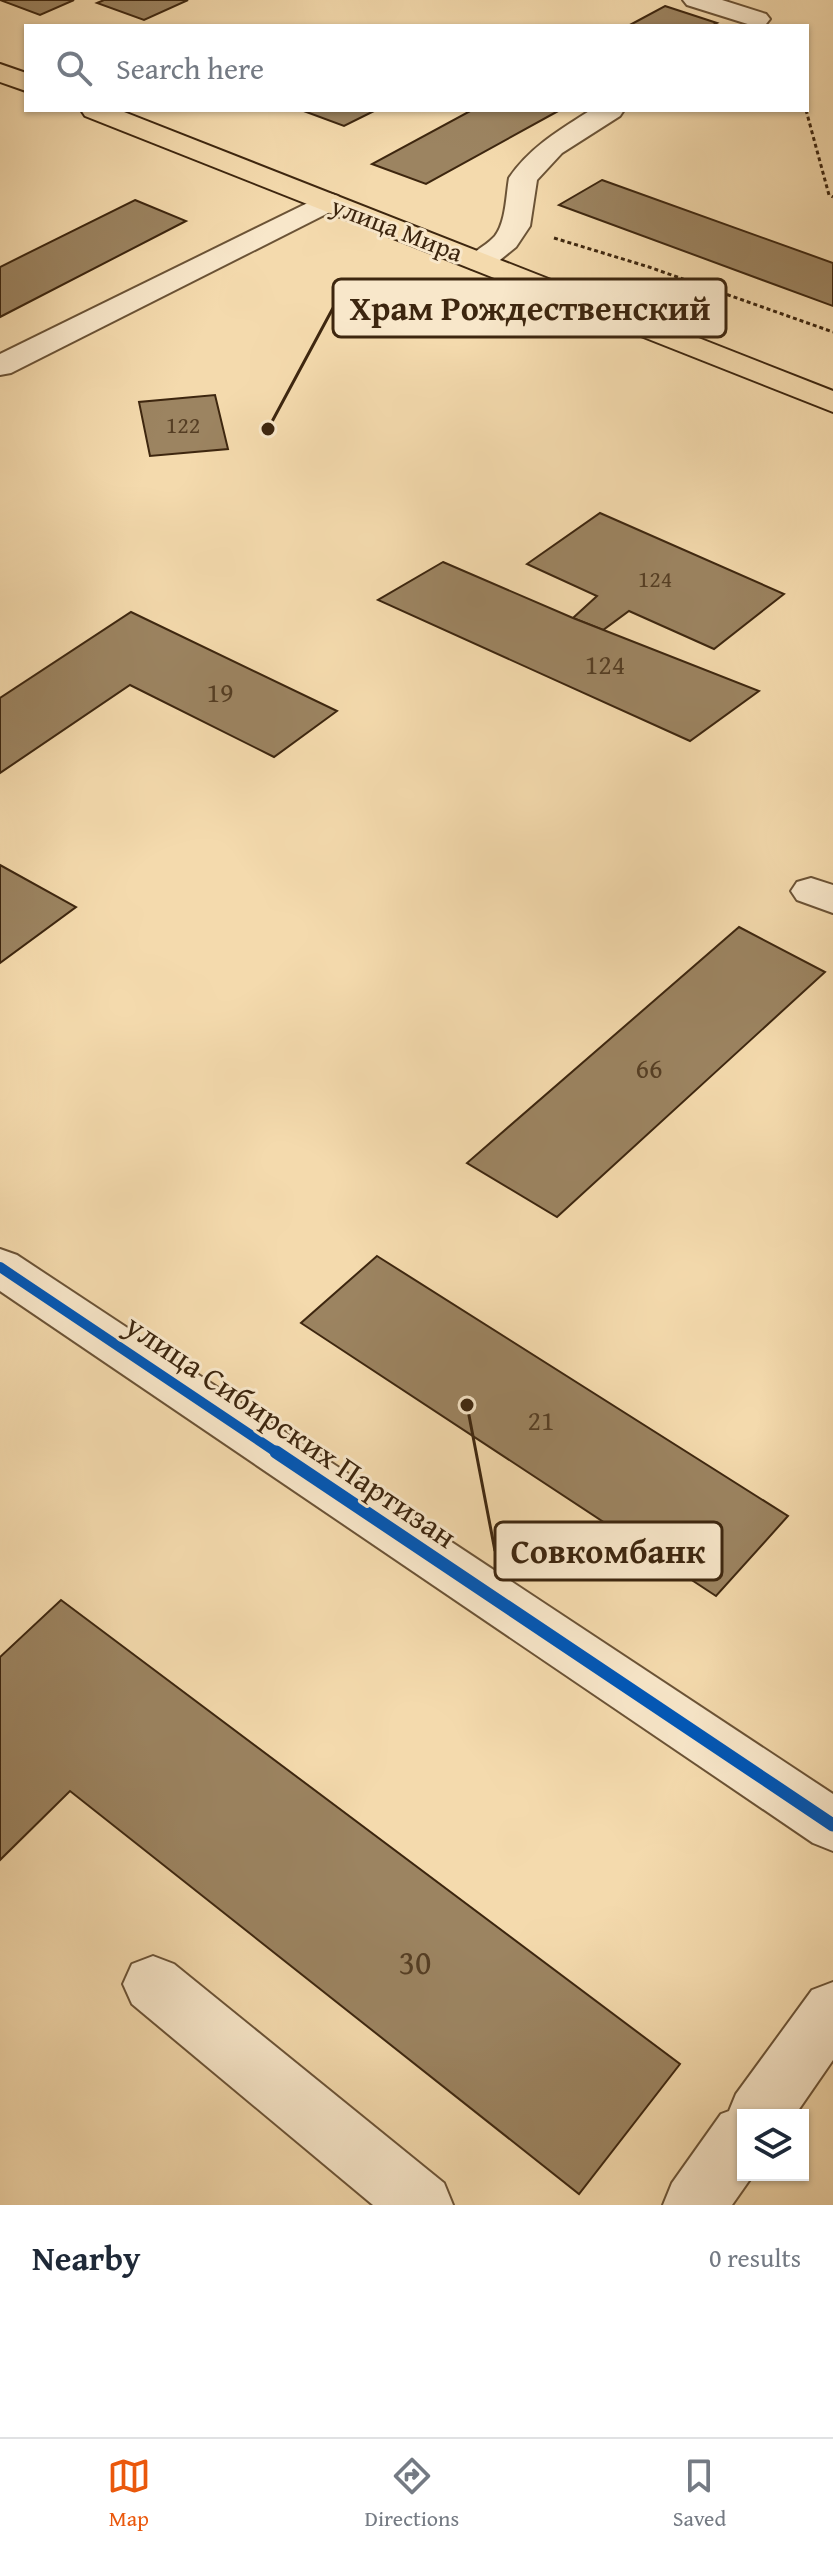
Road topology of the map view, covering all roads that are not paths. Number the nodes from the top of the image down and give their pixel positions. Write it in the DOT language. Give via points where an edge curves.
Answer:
graph roads {
  1 [pos="696,0"];
  2 [pos="759,17"];
  3 [pos="0,72"];
  4 [pos="24,82"];
  5 [pos="100,112"];
  6 [pos="607,112"];
  7 [pos="328,202"];
  8 [pos="480,262"];
  9 [pos="0,366"];
  10 [pos="833,402"];
  11 [pos="0,1267"];
  12 [pos="833,1825"];
  13 [pos="153,1984"];
  14 [pos="833,2010"];
  15 [pos="762,2109"];
  16 [pos="737,2144"];
  17 [pos="422,2205"];
  18 [pos="694,2205"];
  1 -- 2 [label="street"];
  3 -- 4 [label="main road"];
  5 -- 7 [label="main road, улица Мира"];
  6 -- 8 [label="street" via="552,147 523,178 515,226 506,241"];
  7 -- 8 [label="main road, улица Мира"];
  7 -- 9 [label="street"];
  8 -- 10 [label="main road, улица Мира"];
  11 -- 12 [label="street, улица Сибирских Партизан"];
  13 -- 17 [label="street"];
  14 -- 15 [label="street"];
  16 -- 18 [label="street"];
}
